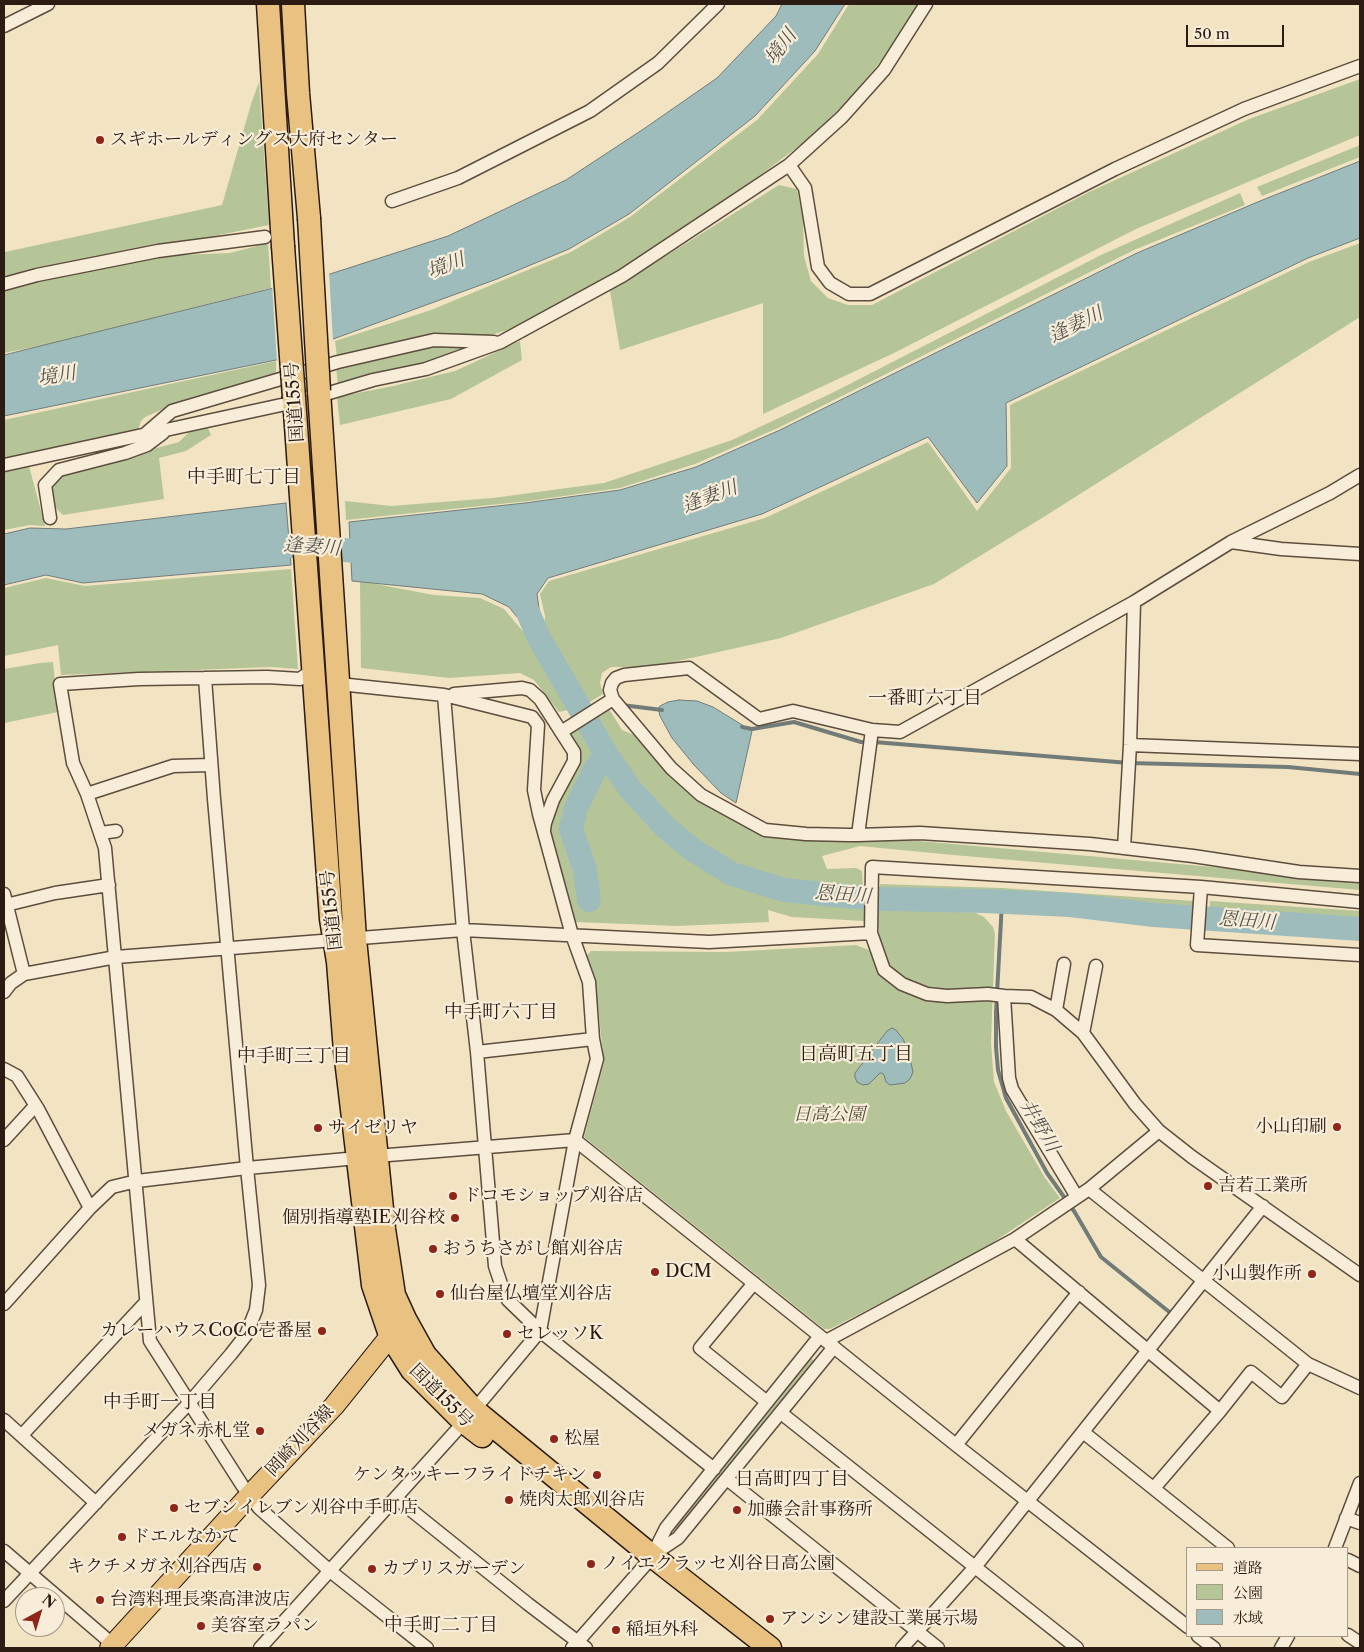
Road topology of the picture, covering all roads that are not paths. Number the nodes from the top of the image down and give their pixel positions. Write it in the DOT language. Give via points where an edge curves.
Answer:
graph roads {
  1 [pos="48,4"];
  2 [pos="268,4"];
  3 [pos="293,4"];
  4 [pos="718,4"];
  5 [pos="926,4"];
  6 [pos="4,26"];
  7 [pos="1360,66"];
  8 [pos="789,165"];
  9 [pos="392,202"];
  10 [pos="274,242"];
  11 [pos="4,284"];
  12 [pos="501,342"];
  13 [pos="319,395"];
  14 [pos="295,402"];
  15 [pos="167,430"];
  16 [pos="144,435"];
  17 [pos="4,465"];
  18 [pos="1360,475"];
  19 [pos="50,518"];
  20 [pos="1231,542"];
  21 [pos="1360,554"];
  22 [pos="1134,602"];
  23 [pos="314,669"];
  24 [pos="205,678"];
  25 [pos="338,678"];
  26 [pos="444,695"];
  27 [pos="613,699"];
  28 [pos="561,732"];
  29 [pos="872,732"];
  30 [pos="1130,750"];
  31 [pos="1360,754"];
  32 [pos="212,765"];
  33 [pos="87,794"];
  34 [pos="116,831"];
  35 [pos="544,832"];
  36 [pos="100,833"];
  37 [pos="858,835"];
  38 [pos="1124,848"];
  39 [pos="1360,876"];
  40 [pos="109,885"];
  41 [pos="1200,887"];
  42 [pos="5,899"];
  43 [pos="1360,902"];
  44 [pos="872,927"];
  45 [pos="463,930"];
  46 [pos="572,935"];
  47 [pos="345,940"];
  48 [pos="228,948"];
  49 [pos="1360,955"];
  50 [pos="116,958"];
  51 [pos="1064,964"];
  52 [pos="1096,966"];
  53 [pos="24,974"];
  54 [pos="4,992"];
  55 [pos="1000,995"];
  56 [pos="1056,1010"];
  57 [pos="1082,1034"];
  58 [pos="593,1039"];
  59 [pos="477,1052"];
  60 [pos="4,1069"];
  61 [pos="35,1106"];
  62 [pos="1159,1130"];
  63 [pos="4,1140"];
  64 [pos="575,1140"];
  65 [pos="484,1147"];
  66 [pos="367,1157"];
  67 [pos="247,1168"];
  68 [pos="136,1181"];
  69 [pos="1089,1189"];
  70 [pos="1071,1201"];
  71 [pos="1263,1206"];
  72 [pos="90,1208"];
  73 [pos="1015,1239"];
  74 [pos="1360,1275"];
  75 [pos="1203,1281"];
  76 [pos="754,1283"];
  77 [pos="1079,1292"];
  78 [pos="146,1302"];
  79 [pos="4,1304"];
  80 [pos="397,1327"];
  81 [pos="540,1331"];
  82 [pos="827,1341"];
  83 [pos="1148,1352"];
  84 [pos="1308,1364"];
  85 [pos="1360,1388"];
  86 [pos="190,1402"];
  87 [pos="767,1402"];
  88 [pos="1220,1411"];
  89 [pos="780,1413"];
  90 [pos="469,1416"];
  91 [pos="4,1420"];
  92 [pos="1083,1432"];
  93 [pos="22,1435"];
  94 [pos="956,1445"];
  95 [pos="714,1470"];
  96 [pos="727,1479"];
  97 [pos="1360,1483"];
  98 [pos="1154,1488"];
  99 [pos="249,1496"];
  100 [pos="396,1498"];
  101 [pos="1028,1501"];
  102 [pos="96,1503"];
  103 [pos="1346,1518"];
  104 [pos="1360,1522"];
  105 [pos="1227,1547"];
  106 [pos="1335,1547"];
  107 [pos="4,1550"];
  108 [pos="648,1560"];
  109 [pos="975,1567"];
  110 [pos="330,1571"];
  111 [pos="29,1572"];
  112 [pos="4,1601"];
  113 [pos="1186,1625"];
  114 [pos="916,1630"];
  115 [pos="1349,1636"];
  116 [pos="1199,1637"];
  117 [pos="1287,1637"];
  118 [pos="1360,1643"];
  119 [pos="578,1646"];
  120 [pos="113,1647"];
  121 [pos="264,1647"];
  122 [pos="427,1648"];
  123 [pos="749,1648"];
  124 [pos="770,1648"];
  125 [pos="902,1648"];
  126 [pos="938,1648"];
  127 [pos="1077,1648"];
  128 [pos="1214,1648"];
  129 [pos="1281,1648"];
  1 -- 6 [label="street"];
  2 -- 10 [label="highway, 国道155号"];
  3 -- 13 [label="highway, 国道155号, bridge"];
  4 -- 9 [label="street" via="658,62 590,111 458,178"];
  5 -- 8 [label="street" via="884,70 842,117"];
  7 -- 8 [label="street" via="1244,109 1115,169 870,294 849,294 830,283 818,267 806,188"];
  8 -- 12 [label="street" via="622,276"];
  10 -- 11 [label="street" via="158,251"];
  10 -- 14 [label="highway, 国道155号, bridge"];
  12 -- 13 [label="street" via="426,369"];
  12 -- 16 [label="street" via="434,340 338,362 172,411"];
  13 -- 25 [label="highway, 国道155号"];
  14 -- 15 [label="street"];
  14 -- 23 [label="highway, 国道155号"];
  15 -- 16 [label="street"];
  15 -- 19 [label="street" via="147,445 59,470 45,485"];
  16 -- 17 [label="street"];
  18 -- 20 [label="street"];
  20 -- 21 [label="street"];
  20 -- 22 [label="street"];
  22 -- 29 [label="street" via="900,732"];
  22 -- 30 [label="street"];
  23 -- 24 [label="street" via="300,679"];
  23 -- 47 [label="highway, 国道155号" via="331,918"];
  24 -- 32 [label="street"];
  24 -- 33 [label="street" via="60,684 73,763"];
  25 -- 26 [label="street"];
  25 -- 47 [label="highway, 国道155号"];
  26 -- 28 [label="street" via="530,690 540,699"];
  26 -- 35 [label="street" via="532,717 538,725 534,790"];
  26 -- 45 [label="street"];
  27 -- 28 [label="street"];
  27 -- 29 [label="street" via="610,690 616,678 689,668 759,719 793,711"];
  27 -- 37 [label="street" via="671,768 701,795 739,817 765,830"];
  28 -- 35 [label="street" via="574,752 574,761 553,800"];
  29 -- 37 [label="street"];
  30 -- 31 [label="street"];
  30 -- 38 [label="street"];
  32 -- 33 [label="street" via="173,766"];
  32 -- 48 [label="street"];
  33 -- 36 [label="street"];
  34 -- 36 [label="street"];
  35 -- 46 [label="street"];
  36 -- 40 [label="street"];
  37 -- 38 [label="street" via="920,833"];
  38 -- 39 [label="street" via="1299,872"];
  40 -- 42 [label="street"];
  40 -- 50 [label="street"];
  41 -- 43 [label="street"];
  41 -- 44 [label="street" via="872,867"];
  41 -- 49 [label="street" via="1197,945"];
  42 -- 53 [label="street"];
  44 -- 46 [label="street" via="709,942"];
  44 -- 55 [label="street" via="884,970 902,984 926,994"];
  45 -- 46 [label="street"];
  45 -- 47 [label="street"];
  45 -- 59 [label="street"];
  46 -- 58 [label="street" via="590,982"];
  47 -- 48 [label="street"];
  47 -- 66 [label="highway, 国道155号" via="345,1051"];
  48 -- 50 [label="street"];
  48 -- 67 [label="street"];
  50 -- 53 [label="street"];
  50 -- 68 [label="street"];
  51 -- 56 [label="street"];
  52 -- 57 [label="street"];
  53 -- 54 [label="street"];
  55 -- 56 [label="street" via="1031,997"];
  55 -- 70 [label="street" via="1012,1089"];
  56 -- 57 [label="street"];
  57 -- 62 [label="street"];
  58 -- 59 [label="street"];
  58 -- 64 [label="street" via="597,1059"];
  59 -- 65 [label="street"];
  60 -- 61 [label="street" via="17,1076"];
  61 -- 63 [label="street"];
  61 -- 72 [label="street"];
  62 -- 69 [label="street"];
  62 -- 71 [label="street"];
  64 -- 65 [label="street"];
  64 -- 76 [label="street"];
  64 -- 81 [label="street"];
  65 -- 66 [label="street"];
  65 -- 81 [label="street" via="495,1266 508,1300"];
  66 -- 67 [label="street"];
  66 -- 80 [label="highway, 国道155号" via="373,1285"];
  67 -- 68 [label="street"];
  67 -- 86 [label="street" via="260,1285 256,1310 246,1335"];
  68 -- 72 [label="street" via="112,1187"];
  68 -- 78 [label="street"];
  69 -- 70 [label="street"];
  69 -- 75 [label="street"];
  70 -- 73 [label="street"];
  71 -- 74 [label="street"];
  71 -- 75 [label="street"];
  72 -- 79 [label="street"];
  73 -- 77 [label="street"];
  73 -- 82 [label="street"];
  75 -- 83 [label="street"];
  75 -- 84 [label="street"];
  76 -- 82 [label="street"];
  76 -- 87 [label="street" via="700,1348"];
  77 -- 83 [label="street"];
  77 -- 94 [label="street"];
  78 -- 86 [label="street" via="150,1341"];
  78 -- 93 [label="street"];
  80 -- 90 [label="highway, 国道155号" via="412,1370"];
  80 -- 99 [label="main road, 岡崎刈谷線" via="334,1406"];
  81 -- 90 [label="street"];
  81 -- 95 [label="street"];
  82 -- 87 [label="street"];
  82 -- 89 [label="street"];
  82 -- 94 [label="street"];
  83 -- 88 [label="street"];
  83 -- 92 [label="street"];
  84 -- 85 [label="street"];
  84 -- 88 [label="street" via="1282,1397 1251,1372"];
  86 -- 99 [label="street"];
  86 -- 102 [label="street"];
  87 -- 95 [label="street"];
  88 -- 98 [label="street"];
  89 -- 96 [label="street"];
  89 -- 109 [label="street"];
  90 -- 100 [label="street"];
  90 -- 108 [label="highway, 国道155号"];
  91 -- 93 [label="street"];
  92 -- 98 [label="street"];
  92 -- 101 [label="street"];
  93 -- 102 [label="street"];
  94 -- 101 [label="street"];
  95 -- 108 [label="street" via="664,1531"];
  96 -- 108 [label="street" via="678,1538"];
  96 -- 114 [label="street"];
  97 -- 103 [label="street"];
  98 -- 105 [label="street"];
  99 -- 110 [label="street"];
  99 -- 120 [label="main road, 岡崎刈谷線"];
  100 -- 110 [label="street"];
  100 -- 119 [label="street"];
  101 -- 109 [label="street"];
  101 -- 113 [label="street"];
  102 -- 111 [label="street"];
  103 -- 104 [label="street"];
  103 -- 106 [label="street"];
  107 -- 111 [label="street"];
  108 -- 119 [label="street"];
  108 -- 123 [label="highway, 国道155号"];
  108 -- 124 [label="highway, 国道155号"];
  109 -- 114 [label="street"];
  109 -- 127 [label="street"];
  110 -- 121 [label="street"];
  110 -- 122 [label="street"];
  111 -- 112 [label="street"];
  111 -- 120 [label="street"];
  114 -- 125 [label="street"];
  114 -- 126 [label="street"];
  115 -- 118 [label="street"];
  116 -- 128 [label="street"];
  117 -- 129 [label="street"];
}
